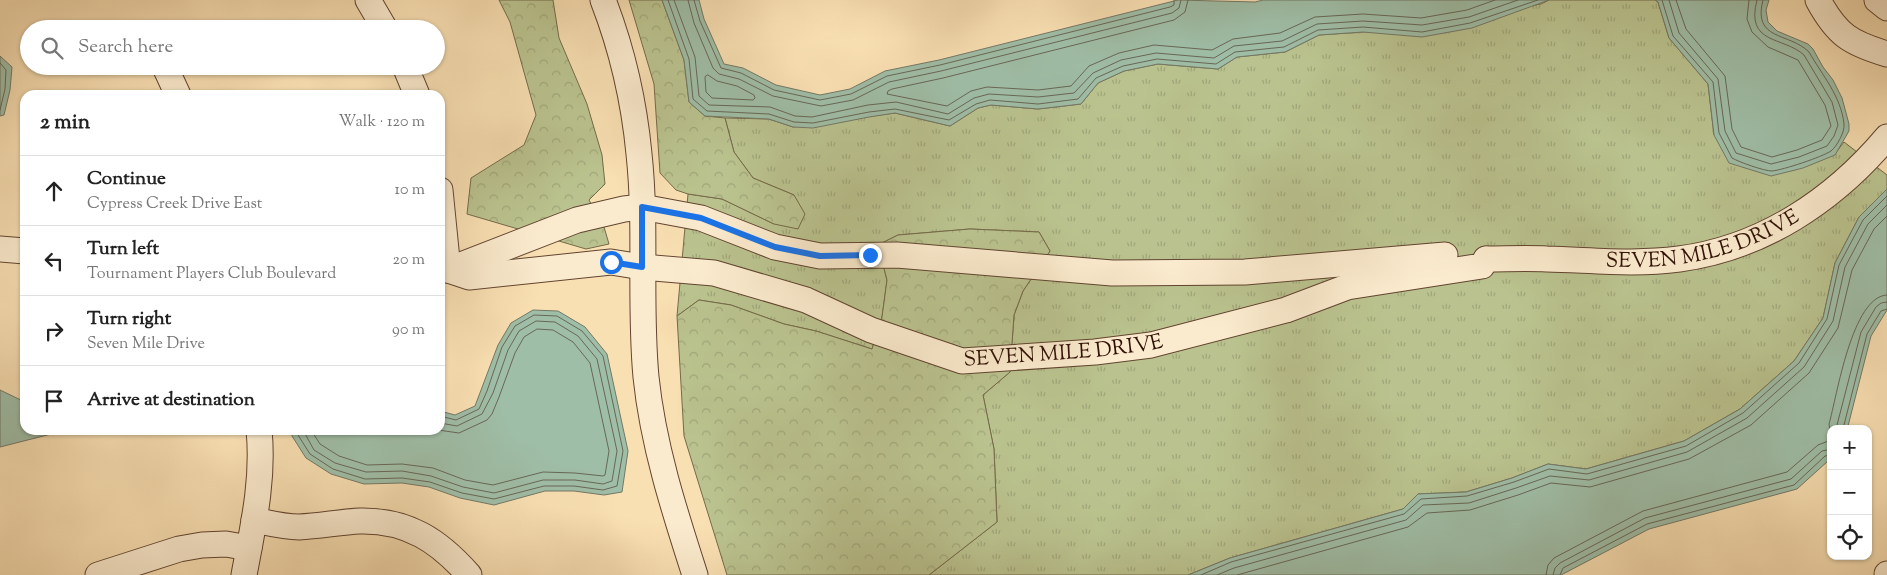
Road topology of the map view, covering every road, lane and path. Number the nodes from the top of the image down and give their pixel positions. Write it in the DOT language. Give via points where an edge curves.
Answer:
graph roads {
  1 [pos="368,0"];
  2 [pos="603,0"];
  3 [pos="1818,0"];
  4 [pos="1877,0"];
  5 [pos="1887,8"];
  6 [pos="380,20"];
  7 [pos="1887,54"];
  8 [pos="169,75"];
  9 [pos="409,75"];
  10 [pos="176,90"];
  11 [pos="415,90"];
  12 [pos="1887,137"];
  13 [pos="642,207"];
  14 [pos="0,249"];
  15 [pos="20,251"];
  16 [pos="1486,260"];
  17 [pos="642,267"];
  18 [pos="445,271"];
  19 [pos="445,271"];
  20 [pos="260,435"];
  21 [pos="254,520"];
  22 [pos="249,548"];
  23 [pos="98,575"];
  24 [pos="244,575"];
  25 [pos="469,575"];
  26 [pos="695,575"];
  1 -- 6 [label="street"];
  2 -- 13 [label="street" via="612,23 634,116"];
  3 -- 7 [label="street" via="1846,38"];
  4 -- 5 [label="street"];
  8 -- 10 [label="street"];
  9 -- 11 [label="street"];
  12 -- 16 [label="street, SEVEN MILE DRIVE" via="1842,184 1802,214 1778,228 1714,252 1679,259 1635,262"];
  13 -- 16 [label="street, SEVEN MILE DRIVE" via="701,218 775,247 820,256 898,255 1112,273 1245,272 1482,252"];
  13 -- 17 [label="street"];
  13 -- 18 [label="street" via="577,220"];
  14 -- 15 [label="street"];
  16 -- 17 [label="street, SEVEN MILE DRIVE" via="1482,266 1348,287 1286,310 1151,344 1095,352 962,362 871,330 806,300 714,273"];
  17 -- 19 [label="street, SEVEN MILE DRIVE" via="611,262 469,277"];
  17 -- 26 [label="street" via="646,378 653,426"];
  20 -- 21 [label="street" via="260,484"];
  21 -- 22 [label="street"];
  21 -- 25 [label="street" via="299,527 361,521 390,524 417,532 436,543"];
  22 -- 23 [label="street" via="226,544 179,549"];
  22 -- 24 [label="street"];
}
